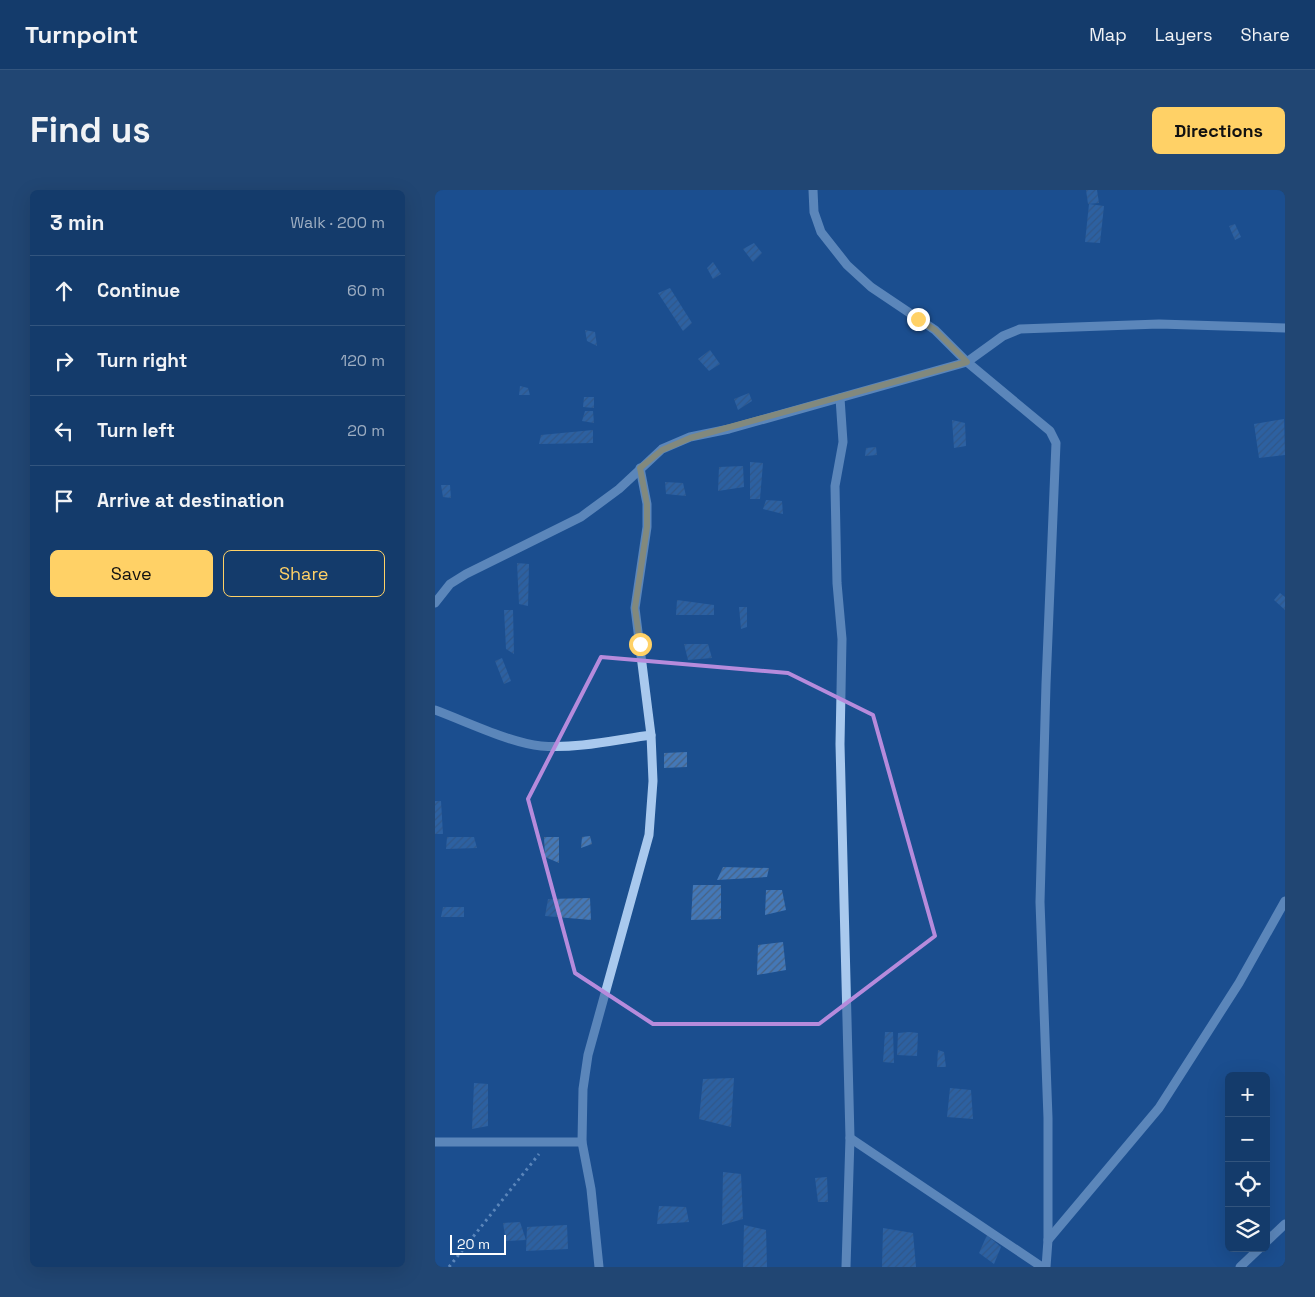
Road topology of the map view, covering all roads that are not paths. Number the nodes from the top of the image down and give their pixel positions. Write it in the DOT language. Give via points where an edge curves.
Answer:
graph roads {
  1 [pos="813,190"];
  2 [pos="1285,328"];
  3 [pos="967,362"];
  4 [pos="840,398"];
  5 [pos="640,468"];
  6 [pos="435,603"];
  7 [pos="435,710"];
  8 [pos="651,735"];
  9 [pos="1285,901"];
  10 [pos="849,1138"];
  11 [pos="435,1142"];
  12 [pos="582,1142"];
  13 [pos="1285,1224"];
  14 [pos="1270,1238"];
  15 [pos="1048,1240"];
  16 [pos="1256,1252"];
  17 [pos="599,1267"];
  18 [pos="846,1267"];
  19 [pos="1044,1267"];
  20 [pos="1240,1267"];
  1 -- 3 [label="street" via="814,212 821,232 847,265 871,287 935,330"];
  2 -- 3 [label="street" via="1159,324 1020,330 1003,336"];
  3 -- 4 [label="street"];
  3 -- 15 [label="street" via="1049,432 1057,443 1040,902 1049,1118"];
  4 -- 5 [label="street" via="690,438 662,450"];
  4 -- 10 [label="street" via="843,442 835,496 842,640 840,744"];
  5 -- 6 [label="street" via="619,489 581,517 466,574 450,584"];
  5 -- 8 [label="street" via="647,504 647,527 635,608"];
  7 -- 8 [label="street" via="539,746 568,746"];
  8 -- 12 [label="street" via="653,781 649,835 587,1055"];
  9 -- 15 [label="street" via="1239,982 1159,1108"];
  10 -- 18 [label="street"];
  10 -- 19 [label="street"];
  11 -- 12 [label="street"];
  12 -- 17 [label="street" via="591,1189"];
  13 -- 14 [label="street"];
  15 -- 19 [label="street"];
  16 -- 20 [label="street"];
}
